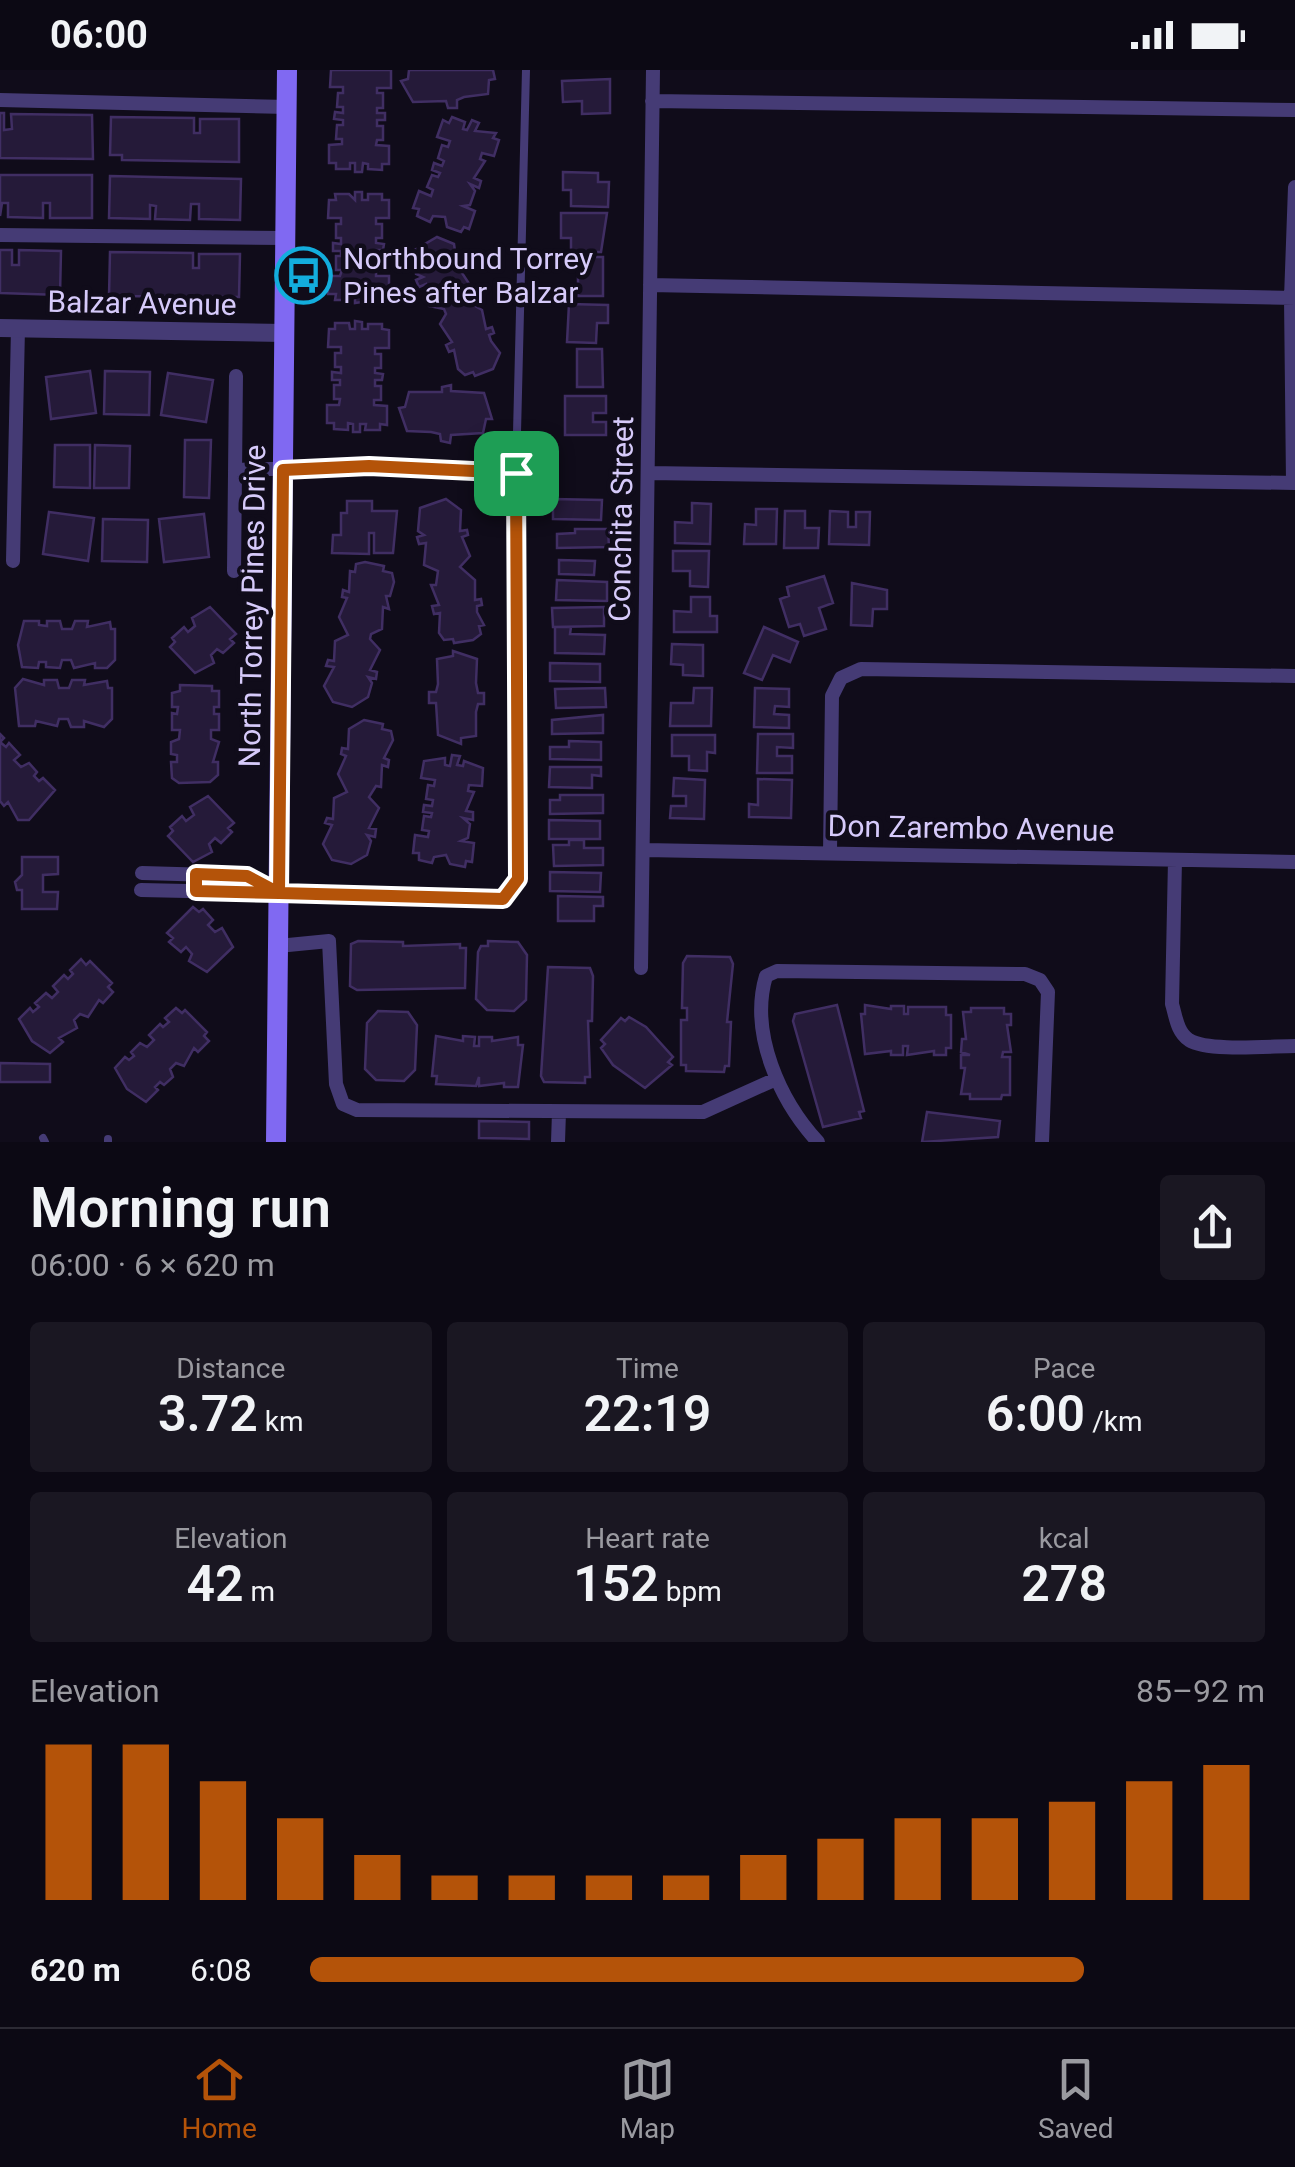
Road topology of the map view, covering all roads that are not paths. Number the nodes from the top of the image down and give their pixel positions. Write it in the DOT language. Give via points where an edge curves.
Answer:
graph roads {
  1 [pos="288,70"];
  2 [pos="526,70"];
  3 [pos="653,70"];
  4 [pos="0,100"];
  5 [pos="652,101"];
  6 [pos="287,107"];
  7 [pos="1295,110"];
  8 [pos="1295,187"];
  9 [pos="0,234"];
  10 [pos="285,238"];
  11 [pos="650,285"];
  12 [pos="1293,298"];
  13 [pos="9,328"];
  14 [pos="284,333"];
  15 [pos="236,376"];
  16 [pos="235,470"];
  17 [pos="283,470"];
  18 [pos="516,473"];
  19 [pos="649,473"];
  20 [pos="1294,483"];
  21 [pos="13,561"];
  22 [pos="234,571"];
  23 [pos="1295,676"];
  24 [pos="645,850"];
  25 [pos="830,852"];
  26 [pos="1175,860"];
  27 [pos="1295,862"];
  28 [pos="142,873"];
  29 [pos="196,874"];
  30 [pos="142,890"];
  31 [pos="196,891"];
  32 [pos="279,893"];
  33 [pos="278,946"];
  34 [pos="641,968"];
  35 [pos="1295,1046"];
  36 [pos="776,1079"];
  37 [pos="559,1112"];
  38 [pos="276,1142"];
  39 [pos="558,1142"];
  40 [pos="818,1142"];
  41 [pos="1042,1142"];
  1 -- 6 [label="main road, North Torrey Pines Drive"];
  2 -- 18 [label="lane"];
  3 -- 5 [label="street, Conchita Street"];
  4 -- 6 [label="street"];
  5 -- 7 [label="street"];
  5 -- 11 [label="street, Conchita Street"];
  6 -- 10 [label="main road, North Torrey Pines Drive"];
  8 -- 12 [label="street"];
  9 -- 10 [label="street"];
  10 -- 14 [label="main road, North Torrey Pines Drive"];
  11 -- 12 [label="street"];
  11 -- 19 [label="street, Conchita Street"];
  12 -- 20 [label="street"];
  13 -- 14 [label="street, Balzar Avenue"];
  13 -- 21 [label="street"];
  14 -- 17 [label="main road, North Torrey Pines Drive"];
  15 -- 16 [label="street"];
  16 -- 17 [label="street"];
  16 -- 22 [label="street"];
  17 -- 18 [label="street" via="369,466"];
  17 -- 32 [label="main road, North Torrey Pines Drive"];
  18 -- 32 [label="lane" via="513,892 503,899"];
  19 -- 20 [label="street"];
  19 -- 24 [label="street, Conchita Street"];
  23 -- 25 [label="street" via="861,669 840,678 832,696"];
  24 -- 25 [label="street, Don Zarembo Avenue"];
  24 -- 34 [label="street, Conchita Street"];
  25 -- 26 [label="street, Don Zarembo Avenue"];
  26 -- 27 [label="street, Don Zarembo Avenue"];
  26 -- 35 [label="street" via="1172,1004 1186,1038"];
  28 -- 29 [label="street"];
  29 -- 31 [label="lane"];
  29 -- 32 [label="street" via="247,876"];
  30 -- 31 [label="street"];
  31 -- 32 [label="street"];
  32 -- 33 [label="main road, North Torrey Pines Drive"];
  33 -- 37 [label="street" via="329,942 336,1084 343,1104 356,1110"];
  33 -- 38 [label="main road, North Torrey Pines Drive"];
  36 -- 37 [label="street" via="704,1112"];
  36 -- 40 [label="street"];
  36 -- 41 [label="street" via="762,987 777,971 1025,974 1048,992"];
  37 -- 39 [label="street"];
}
